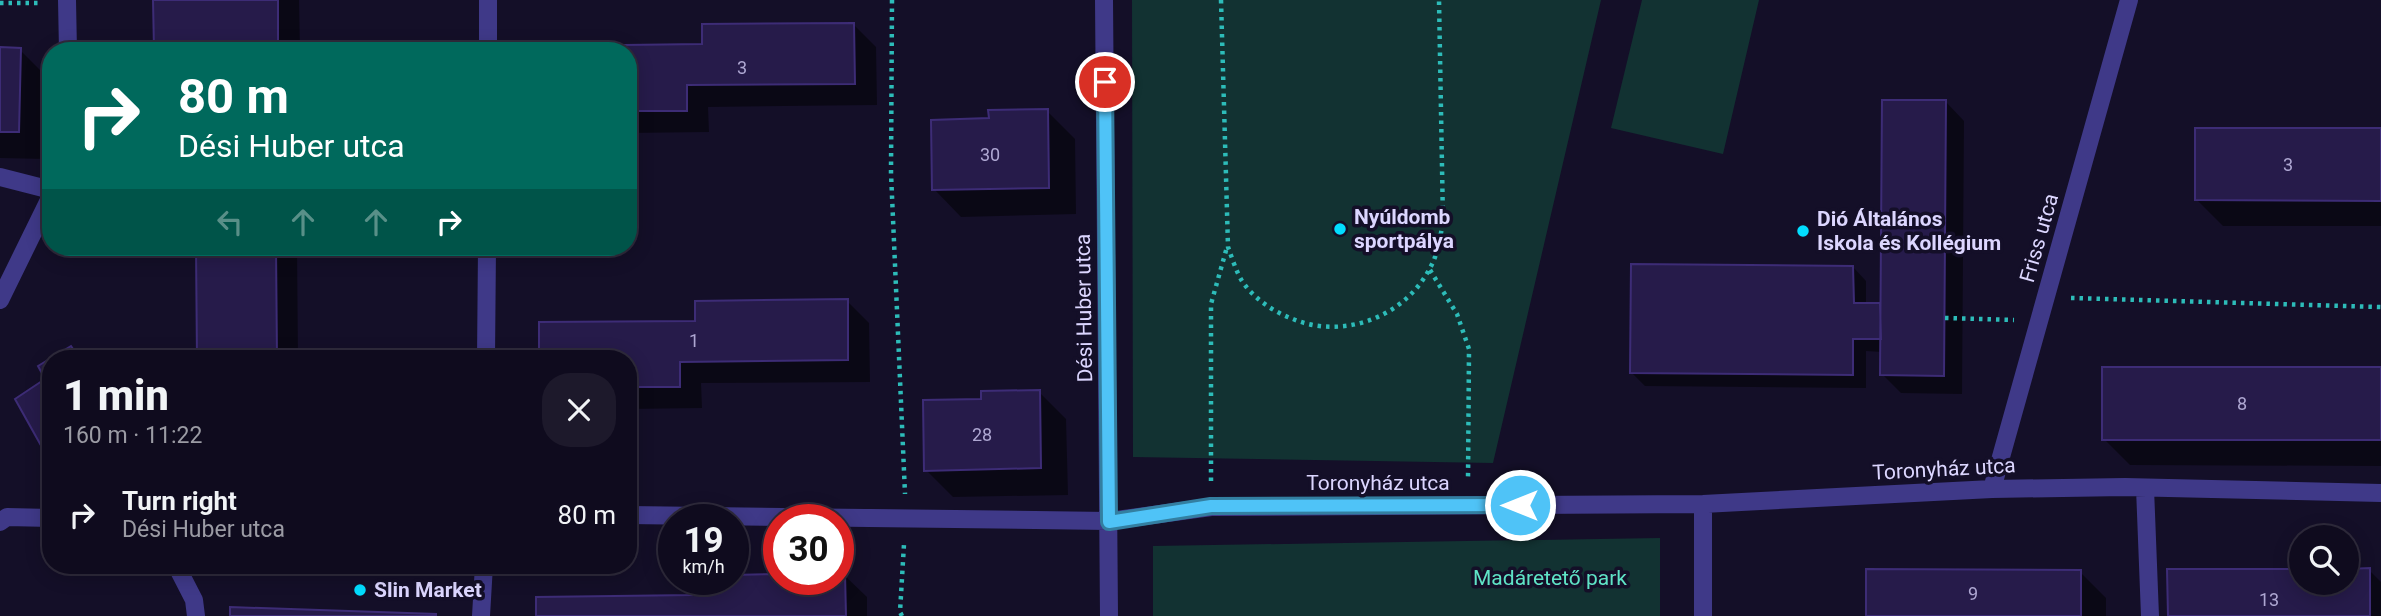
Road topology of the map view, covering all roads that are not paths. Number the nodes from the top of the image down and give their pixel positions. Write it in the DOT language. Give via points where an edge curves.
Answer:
graph roads {
  1 [pos="488,0"];
  2 [pos="1104,0"];
  3 [pos="2129,0"];
  4 [pos="67,2"];
  5 [pos="68,42"];
  6 [pos="488,42"];
  7 [pos="0,177"];
  8 [pos="42,187"];
  9 [pos="42,214"];
  10 [pos="487,256"];
  11 [pos="0,300"];
  12 [pos="486,350"];
  13 [pos="2145,488"];
  14 [pos="1992,489"];
  15 [pos="2381,493"];
  16 [pos="1703,504"];
  17 [pos="637,515"];
  18 [pos="2,516"];
  19 [pos="42,518"];
  20 [pos="1109,522"];
  21 [pos="181,574"];
  22 [pos="483,574"];
  23 [pos="196,616"];
  24 [pos="481,616"];
  25 [pos="1109,616"];
  26 [pos="1703,616"];
  27 [pos="2150,616"];
  1 -- 6 [label="street"];
  2 -- 20 [label="street, Dési Huber utca"];
  3 -- 14 [label="street, Friss utca"];
  4 -- 5 [label="street"];
  7 -- 8 [label="street"];
  9 -- 11 [label="street"];
  10 -- 12 [label="street"];
  13 -- 14 [label="street, Toronyház utca"];
  13 -- 15 [label="street, Toronyház utca"];
  13 -- 27 [label="street"];
  14 -- 16 [label="street, Toronyház utca"];
  16 -- 20 [label="street, Toronyház utca" via="1211,506"];
  16 -- 26 [label="street"];
  17 -- 20 [label="street, Toronyház utca"];
  18 -- 19 [label="street"];
  20 -- 25 [label="street, Dési Huber utca"];
  21 -- 23 [label="street" via="194,600"];
  22 -- 24 [label="street"];
}
